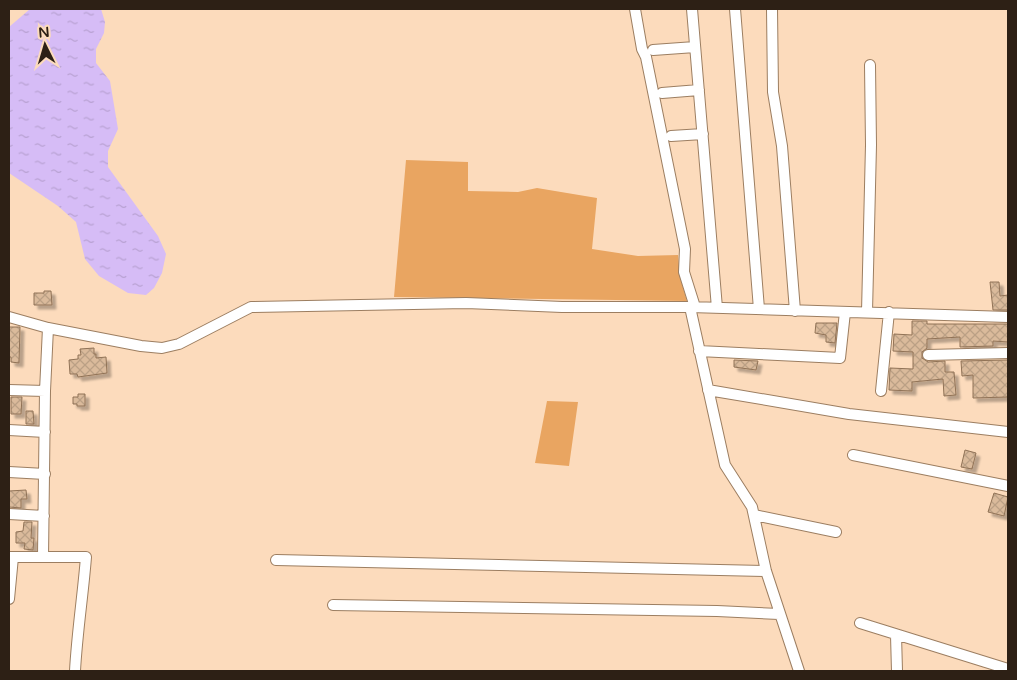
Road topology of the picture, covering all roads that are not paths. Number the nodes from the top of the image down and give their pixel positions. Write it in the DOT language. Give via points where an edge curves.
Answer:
graph roads {
  1 [pos="635,9"];
  2 [pos="692,9"];
  3 [pos="735,9"];
  4 [pos="772,9"];
  5 [pos="696,46"];
  6 [pos="653,50"];
  7 [pos="870,65"];
  8 [pos="699,90"];
  9 [pos="662,93"];
  10 [pos="703,134"];
  11 [pos="671,136"];
  12 [pos="693,307"];
  13 [pos="717,308"];
  14 [pos="759,309"];
  15 [pos="795,311"];
  16 [pos="845,312"];
  17 [pos="866,312"];
  18 [pos="889,312"];
  19 [pos="9,317"];
  20 [pos="1008,317"];
  21 [pos="48,328"];
  22 [pos="699,351"];
  23 [pos="1008,354"];
  24 [pos="928,355"];
  25 [pos="9,390"];
  26 [pos="708,390"];
  27 [pos="45,392"];
  28 [pos="881,392"];
  29 [pos="9,430"];
  30 [pos="45,432"];
  31 [pos="1008,432"];
  32 [pos="853,456"];
  33 [pos="9,472"];
  34 [pos="45,474"];
  35 [pos="1008,486"];
  36 [pos="9,514"];
  37 [pos="754,515"];
  38 [pos="44,516"];
  39 [pos="836,532"];
  40 [pos="11,557"];
  41 [pos="43,557"];
  42 [pos="276,560"];
  43 [pos="766,571"];
  44 [pos="9,599"];
  45 [pos="333,605"];
  46 [pos="779,614"];
  47 [pos="860,623"];
  48 [pos="896,635"];
  49 [pos="1008,669"];
  50 [pos="75,671"];
  51 [pos="799,671"];
  52 [pos="897,671"];
  1 -- 12 [label="street" via="685,249 684,272"];
  2 -- 5 [label="street"];
  3 -- 14 [label="street"];
  4 -- 15 [label="street" via="774,92 782,146"];
  5 -- 6 [label="street"];
  5 -- 8 [label="street"];
  7 -- 17 [label="street"];
  8 -- 9 [label="street"];
  8 -- 10 [label="street"];
  10 -- 11 [label="street"];
  10 -- 13 [label="street"];
  12 -- 13 [label="street"];
  12 -- 21 [label="street" via="466,303 251,307 179,344 162,348"];
  12 -- 22 [label="street"];
  13 -- 14 [label="street"];
  14 -- 15 [label="street"];
  15 -- 16 [label="street"];
  16 -- 17 [label="street"];
  16 -- 22 [label="street" via="840,358"];
  17 -- 18 [label="street"];
  18 -- 20 [label="street"];
  18 -- 28 [label="street"];
  19 -- 21 [label="street"];
  21 -- 27 [label="street"];
  22 -- 26 [label="street"];
  23 -- 24 [label="street"];
  25 -- 27 [label="street"];
  26 -- 31 [label="street" via="849,414"];
  26 -- 37 [label="street" via="725,465"];
  27 -- 30 [label="street"];
  29 -- 30 [label="street"];
  30 -- 34 [label="street"];
  32 -- 35 [label="street"];
  33 -- 34 [label="street"];
  34 -- 38 [label="street"];
  36 -- 38 [label="street"];
  37 -- 39 [label="street"];
  37 -- 43 [label="street"];
  38 -- 41 [label="street"];
  40 -- 41 [label="street"];
  40 -- 44 [label="street"];
  41 -- 50 [label="street" via="86,557"];
  42 -- 43 [label="street"];
  43 -- 46 [label="street"];
  45 -- 46 [label="street"];
  46 -- 51 [label="street"];
  47 -- 48 [label="street"];
  48 -- 49 [label="street"];
  48 -- 52 [label="street"];
}
